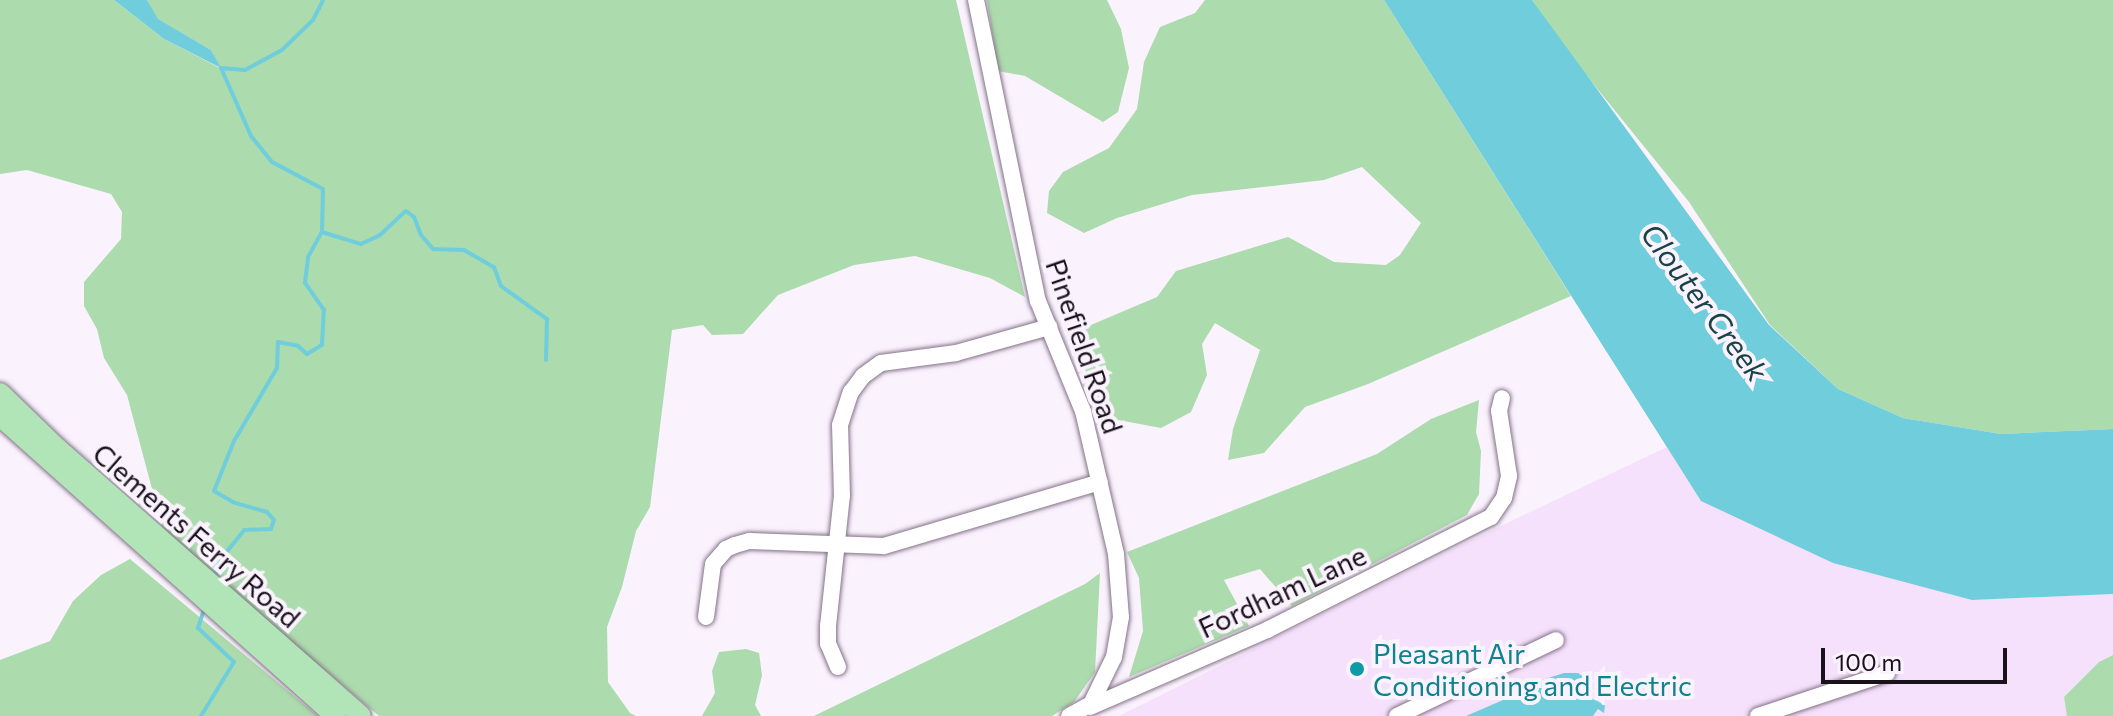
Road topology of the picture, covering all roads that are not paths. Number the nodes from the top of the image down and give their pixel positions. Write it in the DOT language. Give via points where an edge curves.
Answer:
graph roads {
  1 [pos="976,0"];
  2 [pos="1049,327"];
  3 [pos="0,393"];
  4 [pos="1502,398"];
  5 [pos="0,416"];
  6 [pos="1100,482"];
  7 [pos="839,544"];
  8 [pos="188,575"];
  9 [pos="225,608"];
  10 [pos="706,617"];
  11 [pos="1556,640"];
  12 [pos="838,667"];
  13 [pos="1887,673"];
  14 [pos="1088,710"];
  15 [pos="335,716"];
  16 [pos="361,716"];
  17 [pos="1069,716"];
  18 [pos="1397,716"];
  19 [pos="1758,716"];
  1 -- 2 [label="street, Pinefield Road" via="1021,230"];
  2 -- 6 [label="street, Pinefield Road" via="1083,411"];
  2 -- 7 [label="street" via="956,353 881,363 863,376 851,392 840,425"];
  3 -- 8 [label="main road, Clements Ferry Road"];
  4 -- 14 [label="street, Fordham Lane" via="1499,411 1509,476 1504,498 1491,517 1267,630"];
  5 -- 8 [label="main road, Clements Ferry Road"];
  6 -- 7 [label="street" via="909,541"];
  6 -- 14 [label="street, Pinefield Road" via="1116,554 1121,617 1114,657"];
  7 -- 10 [label="street" via="749,541 726,549 713,564"];
  7 -- 12 [label="street" via="828,626 828,644"];
  8 -- 9 [label="main road, Clements Ferry Road"];
  9 -- 15 [label="main road, Clements Ferry Road"];
  9 -- 16 [label="main road, Clements Ferry Road"];
  11 -- 18 [label="street"];
  13 -- 19 [label="street"];
  14 -- 17 [label="street"];
}
